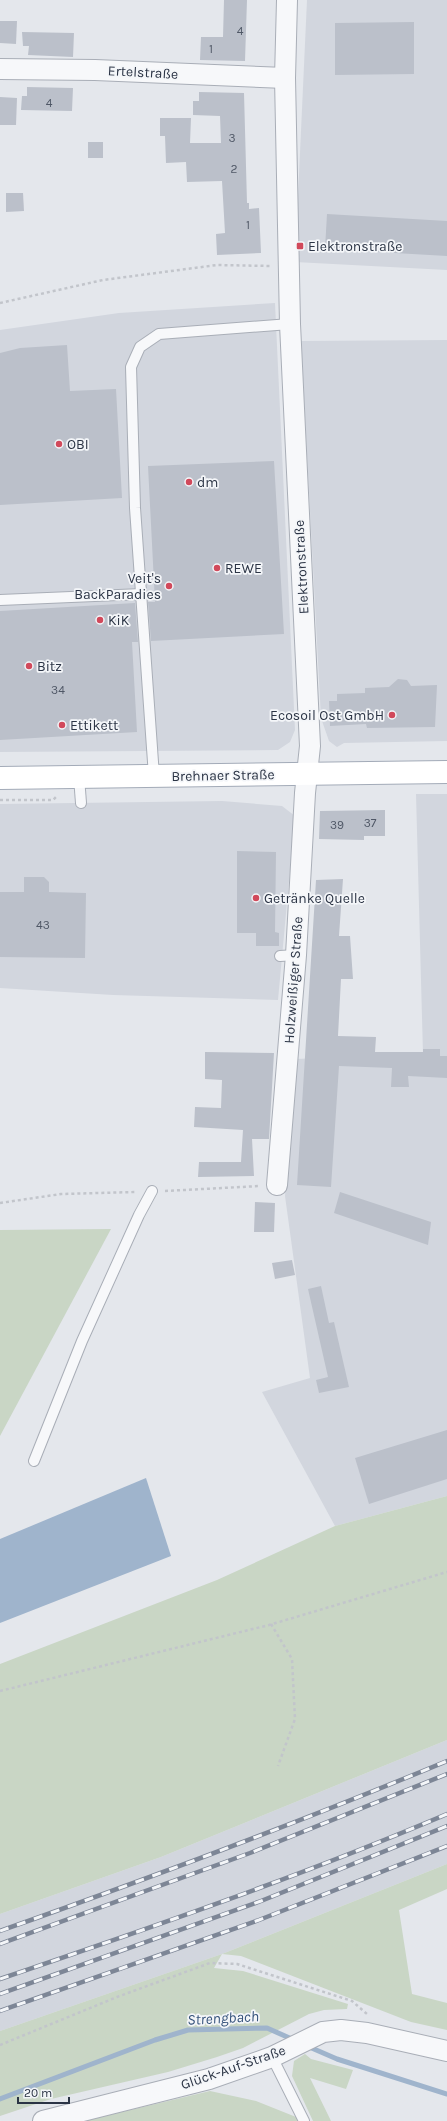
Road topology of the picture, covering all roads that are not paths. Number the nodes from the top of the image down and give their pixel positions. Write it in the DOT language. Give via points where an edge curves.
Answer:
graph roads {
  1 [pos="287,0"];
  2 [pos="0,70"];
  3 [pos="285,78"];
  4 [pos="290,324"];
  5 [pos="142,594"];
  6 [pos="0,600"];
  7 [pos="447,772"];
  8 [pos="307,774"];
  9 [pos="154,776"];
  10 [pos="80,777"];
  11 [pos="0,778"];
  12 [pos="81,803"];
  13 [pos="277,1185"];
  14 [pos="152,1191"];
  15 [pos="34,1462"];
  16 [pos="447,2051"];
  17 [pos="279,2053"];
  18 [pos="42,2121"];
  19 [pos="304,2121"];
  1 -- 3 [label="street, Elektronstraße"];
  2 -- 3 [label="street, Ertelstraße" via="95,70"];
  3 -- 4 [label="street, Elektronstraße"];
  4 -- 5 [label="lane" via="160,334 140,347 131,367 135,508"];
  4 -- 8 [label="street, Elektronstraße" via="309,733"];
  5 -- 6 [label="lane"];
  5 -- 9 [label="lane"];
  7 -- 8 [label="main road, Brehnaer Straße"];
  8 -- 9 [label="main road, Brehnaer Straße"];
  8 -- 13 [label="street, Holzweißiger Straße" via="288,955"];
  9 -- 10 [label="main road, Brehnaer Straße"];
  10 -- 11 [label="main road, Brehnaer Straße"];
  10 -- 12 [label="lane"];
  14 -- 15 [label="lane" via="82,1341"];
  16 -- 17 [label="street, Glück-Auf-Straße" via="367,2033 341,2030 323,2032"];
  17 -- 18 [label="street, Glück-Auf-Straße" via="209,2079"];
  17 -- 19 [label="lane"];
}
